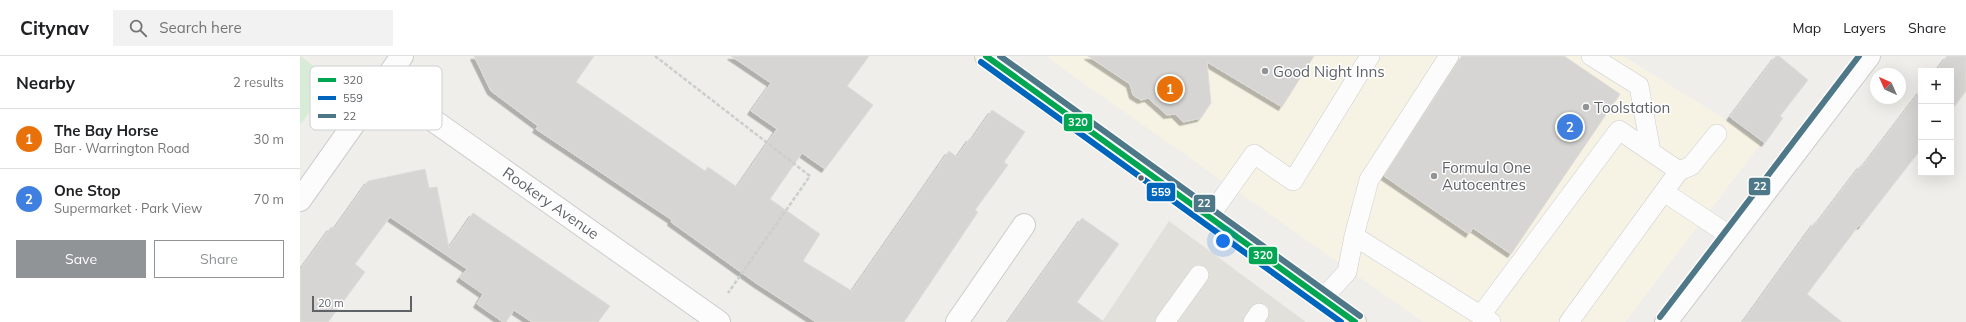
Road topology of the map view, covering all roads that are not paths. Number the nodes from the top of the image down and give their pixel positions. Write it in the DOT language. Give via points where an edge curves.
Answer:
graph roads {
  1 [pos="402,56"];
  2 [pos="986,56"];
  3 [pos="1370,56"];
  4 [pos="1449,56"];
  5 [pos="1591,56"];
  6 [pos="1869,56"];
  7 [pos="395,66"];
  8 [pos="442,127"];
  9 [pos="351,130"];
  10 [pos="1717,134"];
  11 [pos="1651,152"];
  12 [pos="1679,171"];
  13 [pos="1664,192"];
  14 [pos="300,200"];
  15 [pos="1209,217"];
  16 [pos="1024,225"];
  17 [pos="1354,236"];
  18 [pos="1732,237"];
  19 [pos="1199,276"];
  20 [pos="1322,299"];
  21 [pos="1486,319"];
  22 [pos="715,320"];
  23 [pos="957,322"];
  24 [pos="1165,322"];
  25 [pos="1355,322"];
  26 [pos="1569,322"];
  27 [pos="1666,322"];
  1 -- 7 [label="street"];
  2 -- 15 [label="main road"];
  3 -- 15 [label="lane" via="1293,181 1254,154"];
  4 -- 17 [label="lane" via="1369,180"];
  5 -- 11 [label="lane" via="1640,86"];
  6 -- 18 [label="street"];
  8 -- 22 [label="street, Rookery Avenue"];
  9 -- 14 [label="street"];
  10 -- 12 [label="lane" via="1691,166"];
  11 -- 12 [label="lane"];
  11 -- 21 [label="lane" via="1618,130"];
  12 -- 13 [label="lane"];
  13 -- 18 [label="lane"];
  13 -- 26 [label="lane"];
  15 -- 20 [label="main road"];
  16 -- 23 [label="street"];
  17 -- 20 [label="lane" via="1347,272"];
  17 -- 21 [label="lane"];
  18 -- 27 [label="street"];
  19 -- 24 [label="lane"];
  20 -- 25 [label="main road"];
}
